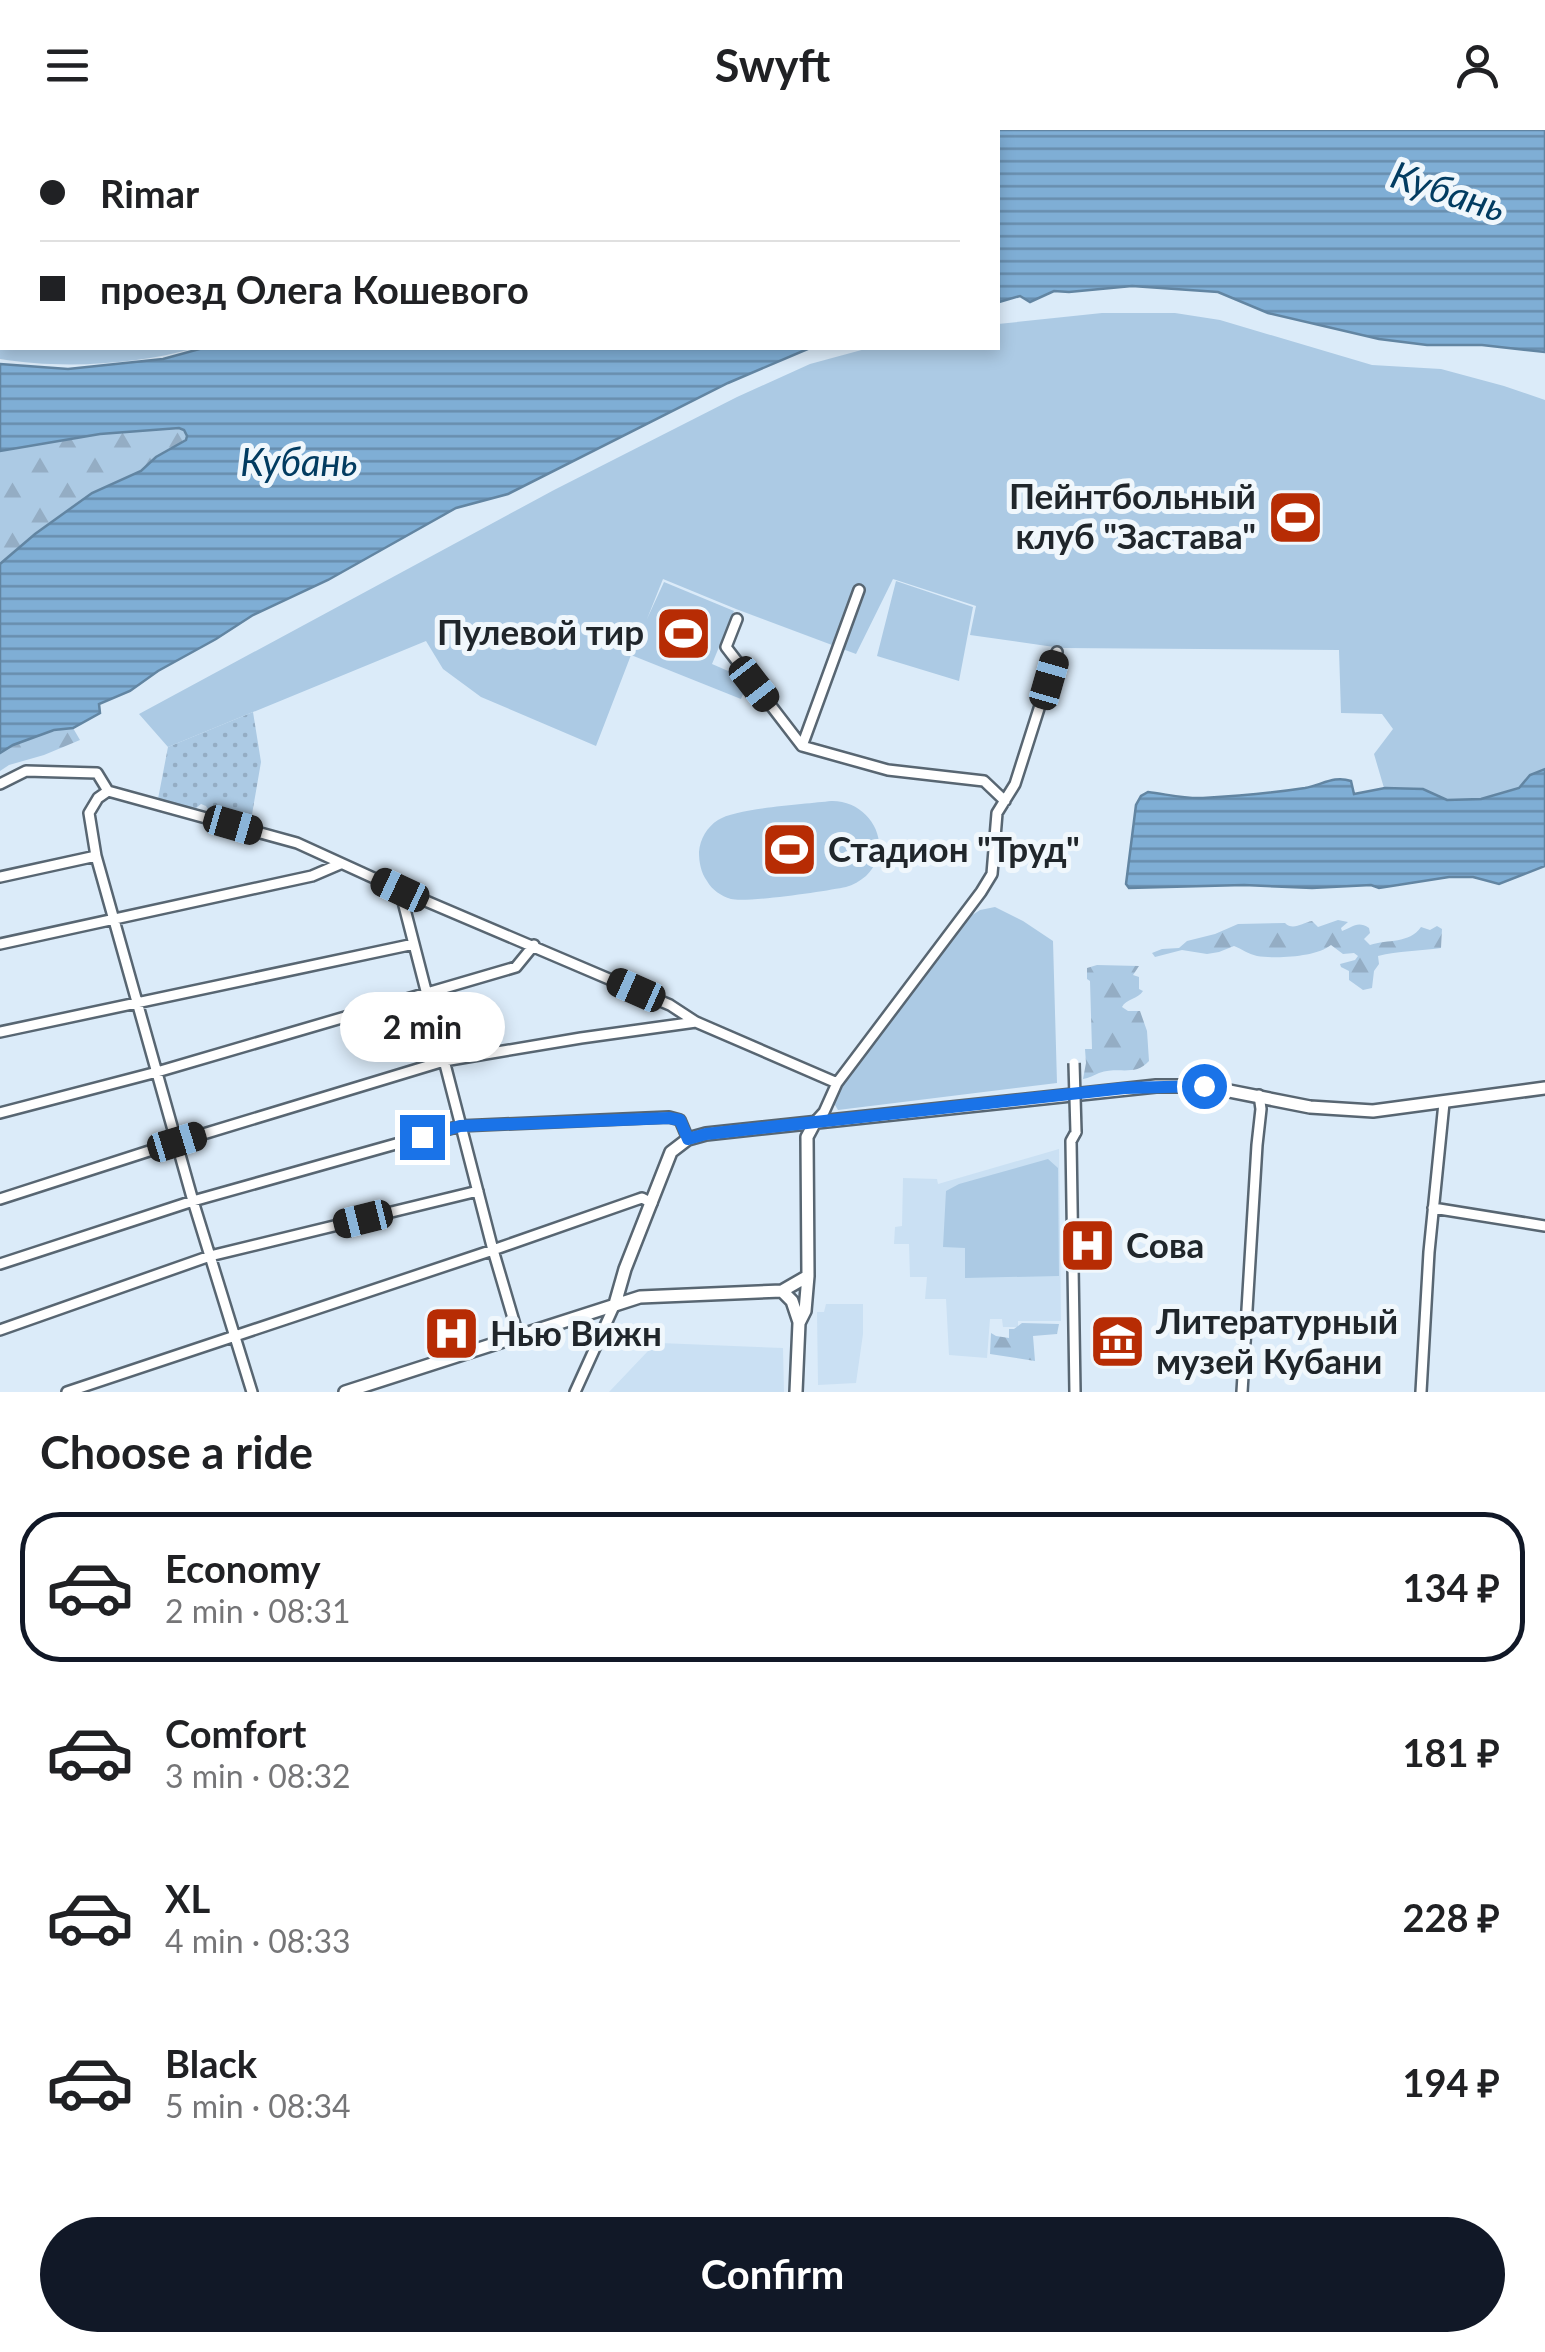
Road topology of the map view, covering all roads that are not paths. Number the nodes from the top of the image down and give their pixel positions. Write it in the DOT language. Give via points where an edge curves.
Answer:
graph roads {
  1 [pos="859,590"];
  2 [pos="737,619"];
  3 [pos="1058,652"];
  4 [pos="802,746"];
  5 [pos="0,784"];
  6 [pos="108,791"];
  7 [pos="1005,801"];
  8 [pos="96,856"];
  9 [pos="340,864"];
  10 [pos="0,876"];
  11 [pos="400,890"];
  12 [pos="114,920"];
  13 [pos="0,944"];
  14 [pos="414,944"];
  15 [pos="534,946"];
  16 [pos="426,993"];
  17 [pos="136,1003"];
  18 [pos="696,1022"];
  19 [pos="0,1032"];
  20 [pos="444,1061"];
  21 [pos="1074,1063"];
  22 [pos="157,1072"];
  23 [pos="837,1083"];
  24 [pos="1545,1088"];
  25 [pos="1259,1096"];
  26 [pos="1444,1103"];
  27 [pos="0,1113"];
  28 [pos="815,1122"];
  29 [pos="460,1126"];
  30 [pos="688,1139"];
  31 [pos="177,1142"];
  32 [pos="478,1191"];
  33 [pos="0,1199"];
  34 [pos="193,1202"];
  35 [pos="652,1202"];
  36 [pos="1433,1208"];
  37 [pos="1545,1226"];
  38 [pos="492,1250"];
  39 [pos="210,1256"];
  40 [pos="0,1264"];
  41 [pos="625,1269"];
  42 [pos="808,1276"];
  43 [pos="782,1292"];
  44 [pos="640,1297"];
  45 [pos="614,1304"];
  46 [pos="800,1323"];
  47 [pos="0,1330"];
  48 [pos="518,1336"];
  49 [pos="234,1337"];
  50 [pos="67,1392"];
  51 [pos="252,1392"];
  52 [pos="345,1392"];
  53 [pos="575,1392"];
  54 [pos="796,1392"];
  55 [pos="1075,1392"];
  56 [pos="1242,1392"];
  57 [pos="1421,1392"];
  1 -- 4 [label="street"];
  2 -- 4 [label="street" via="726,647"];
  3 -- 7 [label="street"];
  4 -- 7 [label="street" via="888,770 984,780"];
  5 -- 6 [label="street" via="26,771 97,773"];
  6 -- 8 [label="street" via="89,813"];
  6 -- 9 [label="street" via="296,843"];
  7 -- 23 [label="street" via="997,813 992,874"];
  8 -- 10 [label="street"];
  8 -- 12 [label="street"];
  9 -- 11 [label="street"];
  9 -- 12 [label="street"];
  11 -- 14 [label="street"];
  11 -- 15 [label="street"];
  12 -- 13 [label="street"];
  12 -- 17 [label="street"];
  14 -- 16 [label="street"];
  14 -- 17 [label="street"];
  15 -- 16 [label="street" via="516,968"];
  15 -- 18 [label="street"];
  16 -- 20 [label="street"];
  16 -- 22 [label="street"];
  17 -- 19 [label="street"];
  17 -- 22 [label="street"];
  18 -- 20 [label="street"];
  18 -- 23 [label="street"];
  20 -- 29 [label="street"];
  20 -- 31 [label="street"];
  21 -- 55 [label="street, bridge"];
  22 -- 27 [label="street"];
  22 -- 31 [label="street"];
  23 -- 28 [label="street"];
  24 -- 26 [label="main road"];
  25 -- 26 [label="main road" via="1352,1111"];
  25 -- 28 [label="main road" via="1156,1086"];
  25 -- 56 [label="street"];
  26 -- 36 [label="street"];
  28 -- 30 [label="main road"];
  28 -- 42 [label="main road" via="806,1136"];
  29 -- 30 [label="street" via="669,1118 680,1120"];
  29 -- 32 [label="street"];
  29 -- 34 [label="street"];
  30 -- 35 [label="main road" via="672,1152"];
  31 -- 33 [label="street"];
  31 -- 34 [label="street"];
  32 -- 38 [label="street"];
  32 -- 39 [label="street"];
  34 -- 39 [label="street"];
  34 -- 40 [label="street"];
  35 -- 38 [label="street" via="642,1198"];
  35 -- 41 [label="main road"];
  36 -- 37 [label="street"];
  36 -- 57 [label="street"];
  38 -- 48 [label="street"];
  38 -- 49 [label="street"];
  39 -- 47 [label="street"];
  39 -- 49 [label="street"];
  41 -- 44 [label="main road" via="626,1286"];
  41 -- 45 [label="main road"];
  42 -- 43 [label="main road"];
  42 -- 46 [label="main road"];
  43 -- 44 [label="main road"];
  43 -- 46 [label="main road"];
  44 -- 45 [label="main road"];
  45 -- 48 [label="main road"];
  45 -- 53 [label="street"];
  46 -- 54 [label="main road"];
  48 -- 52 [label="main road"];
  49 -- 50 [label="street"];
  49 -- 51 [label="street"];
}
